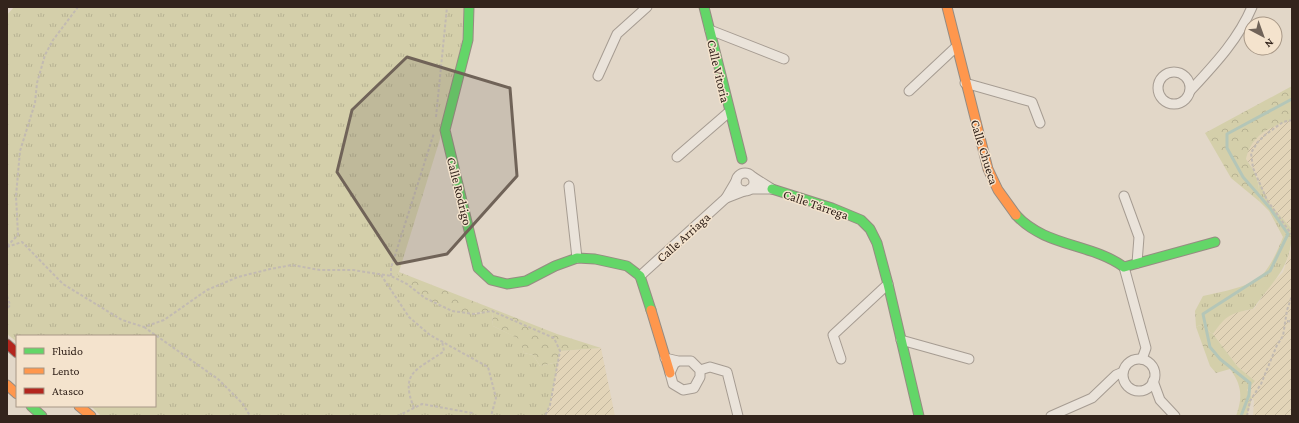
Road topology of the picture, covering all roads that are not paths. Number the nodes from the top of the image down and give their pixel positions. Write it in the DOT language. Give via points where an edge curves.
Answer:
graph roads {
  1 [pos="469,7"];
  2 [pos="647,7"];
  3 [pos="704,7"];
  4 [pos="947,7"];
  5 [pos="1252,7"];
  6 [pos="710,30"];
  7 [pos="956,47"];
  8 [pos="784,59"];
  9 [pos="598,76"];
  10 [pos="965,83"];
  11 [pos="909,91"];
  12 [pos="1190,91"];
  13 [pos="729,112"];
  14 [pos="1040,123"];
  15 [pos="677,158"];
  16 [pos="742,159"];
  17 [pos="752,176"];
  18 [pos="737,179"];
  19 [pos="570,186"];
  20 [pos="772,189"];
  21 [pos="747,190"];
  22 [pos="1124,196"];
  23 [pos="726,198"];
  24 [pos="1215,242"];
  25 [pos="577,258"];
  26 [pos="1137,263"];
  27 [pos="1124,267"];
  28 [pos="640,276"];
  29 [pos="888,284"];
  30 [pos="901,340"];
  31 [pos="7,344"];
  32 [pos="16,352"];
  33 [pos="665,358"];
  34 [pos="969,359"];
  35 [pos="1142,359"];
  36 [pos="841,360"];
  37 [pos="678,362"];
  38 [pos="700,370"];
  39 [pos="1123,372"];
  40 [pos="670,373"];
  41 [pos="1153,381"];
  42 [pos="7,385"];
  43 [pos="16,393"];
  44 [pos="32,407"];
  45 [pos="74,407"];
  46 [pos="80,407"];
  47 [pos="42,416"];
  48 [pos="82,416"];
  49 [pos="91,416"];
  50 [pos="738,416"];
  51 [pos="919,416"];
  52 [pos="1051,416"];
  53 [pos="1175,416"];
  1 -- 25 [label="main road, Calle Rodrigo" via="468,40 445,130 478,268 491,280 507,284 526,281"];
  2 -- 9 [label="street" via="617,34"];
  3 -- 6 [label="main road, Calle Vitoria"];
  4 -- 7 [label="main road, Calle Chueca"];
  5 -- 12 [label="street" via="1223,56"];
  6 -- 8 [label="street, Calle Vitoria"];
  6 -- 13 [label="main road, Calle Vitoria"];
  7 -- 10 [label="main road, Calle Chueca"];
  7 -- 11 [label="street"];
  10 -- 14 [label="street" via="1032,102"];
  10 -- 27 [label="main road, Calle Chueca" via="988,169 996,188 1010,209 1026,224 1046,237 1113,259"];
  13 -- 15 [label="street, Calle Vitoria"];
  13 -- 16 [label="main road, Calle Vitoria"];
  16 -- 17 [label="street, Calle Vitoria"];
  16 -- 18 [label="street"];
  17 -- 18 [label="street" via="743,173"];
  17 -- 20 [label="street, Calle Tárrega"];
  17 -- 21 [label="street" via="754,184"];
  18 -- 21 [label="street" via="738,188"];
  18 -- 23 [label="street, Calle Arriaga"];
  19 -- 25 [label="street"];
  20 -- 21 [label="street, Calle Tárrega"];
  20 -- 29 [label="main road, Calle Tárrega" via="861,220 870,229 877,243"];
  21 -- 23 [label="street, Calle Arriaga"];
  22 -- 26 [label="street" via="1139,237"];
  23 -- 28 [label="street, Calle Arriaga"];
  24 -- 26 [label="main road"];
  25 -- 28 [label="main road, Calle Rodrigo" via="627,266"];
  26 -- 27 [label="main road"];
  27 -- 35 [label="street" via="1146,348"];
  28 -- 33 [label="main road"];
  29 -- 30 [label="main road, Calle Tárrega"];
  29 -- 36 [label="street" via="833,335"];
  30 -- 34 [label="street"];
  30 -- 51 [label="main road, Calle Tárrega"];
  31 -- 32 [label="main road"];
  33 -- 37 [label="street"];
  33 -- 40 [label="main road"];
  35 -- 39 [label="street" via="1130,362"];
  35 -- 41 [label="street" via="1154,370"];
  37 -- 38 [label="street" via="691,361"];
  37 -- 40 [label="street" via="674,364"];
  38 -- 40 [label="street" via="698,383 689,390 677,388 670,379"];
  38 -- 50 [label="street" via="710,367 727,372"];
  39 -- 41 [label="street" via="1125,383 1134,390 1145,389"];
  39 -- 52 [label="street" via="1116,375 1092,398"];
  41 -- 53 [label="street" via="1160,400"];
  42 -- 43 [label="main road"];
  44 -- 47 [label="main road"];
  45 -- 48 [label="main road"];
  46 -- 49 [label="main road"];
}
